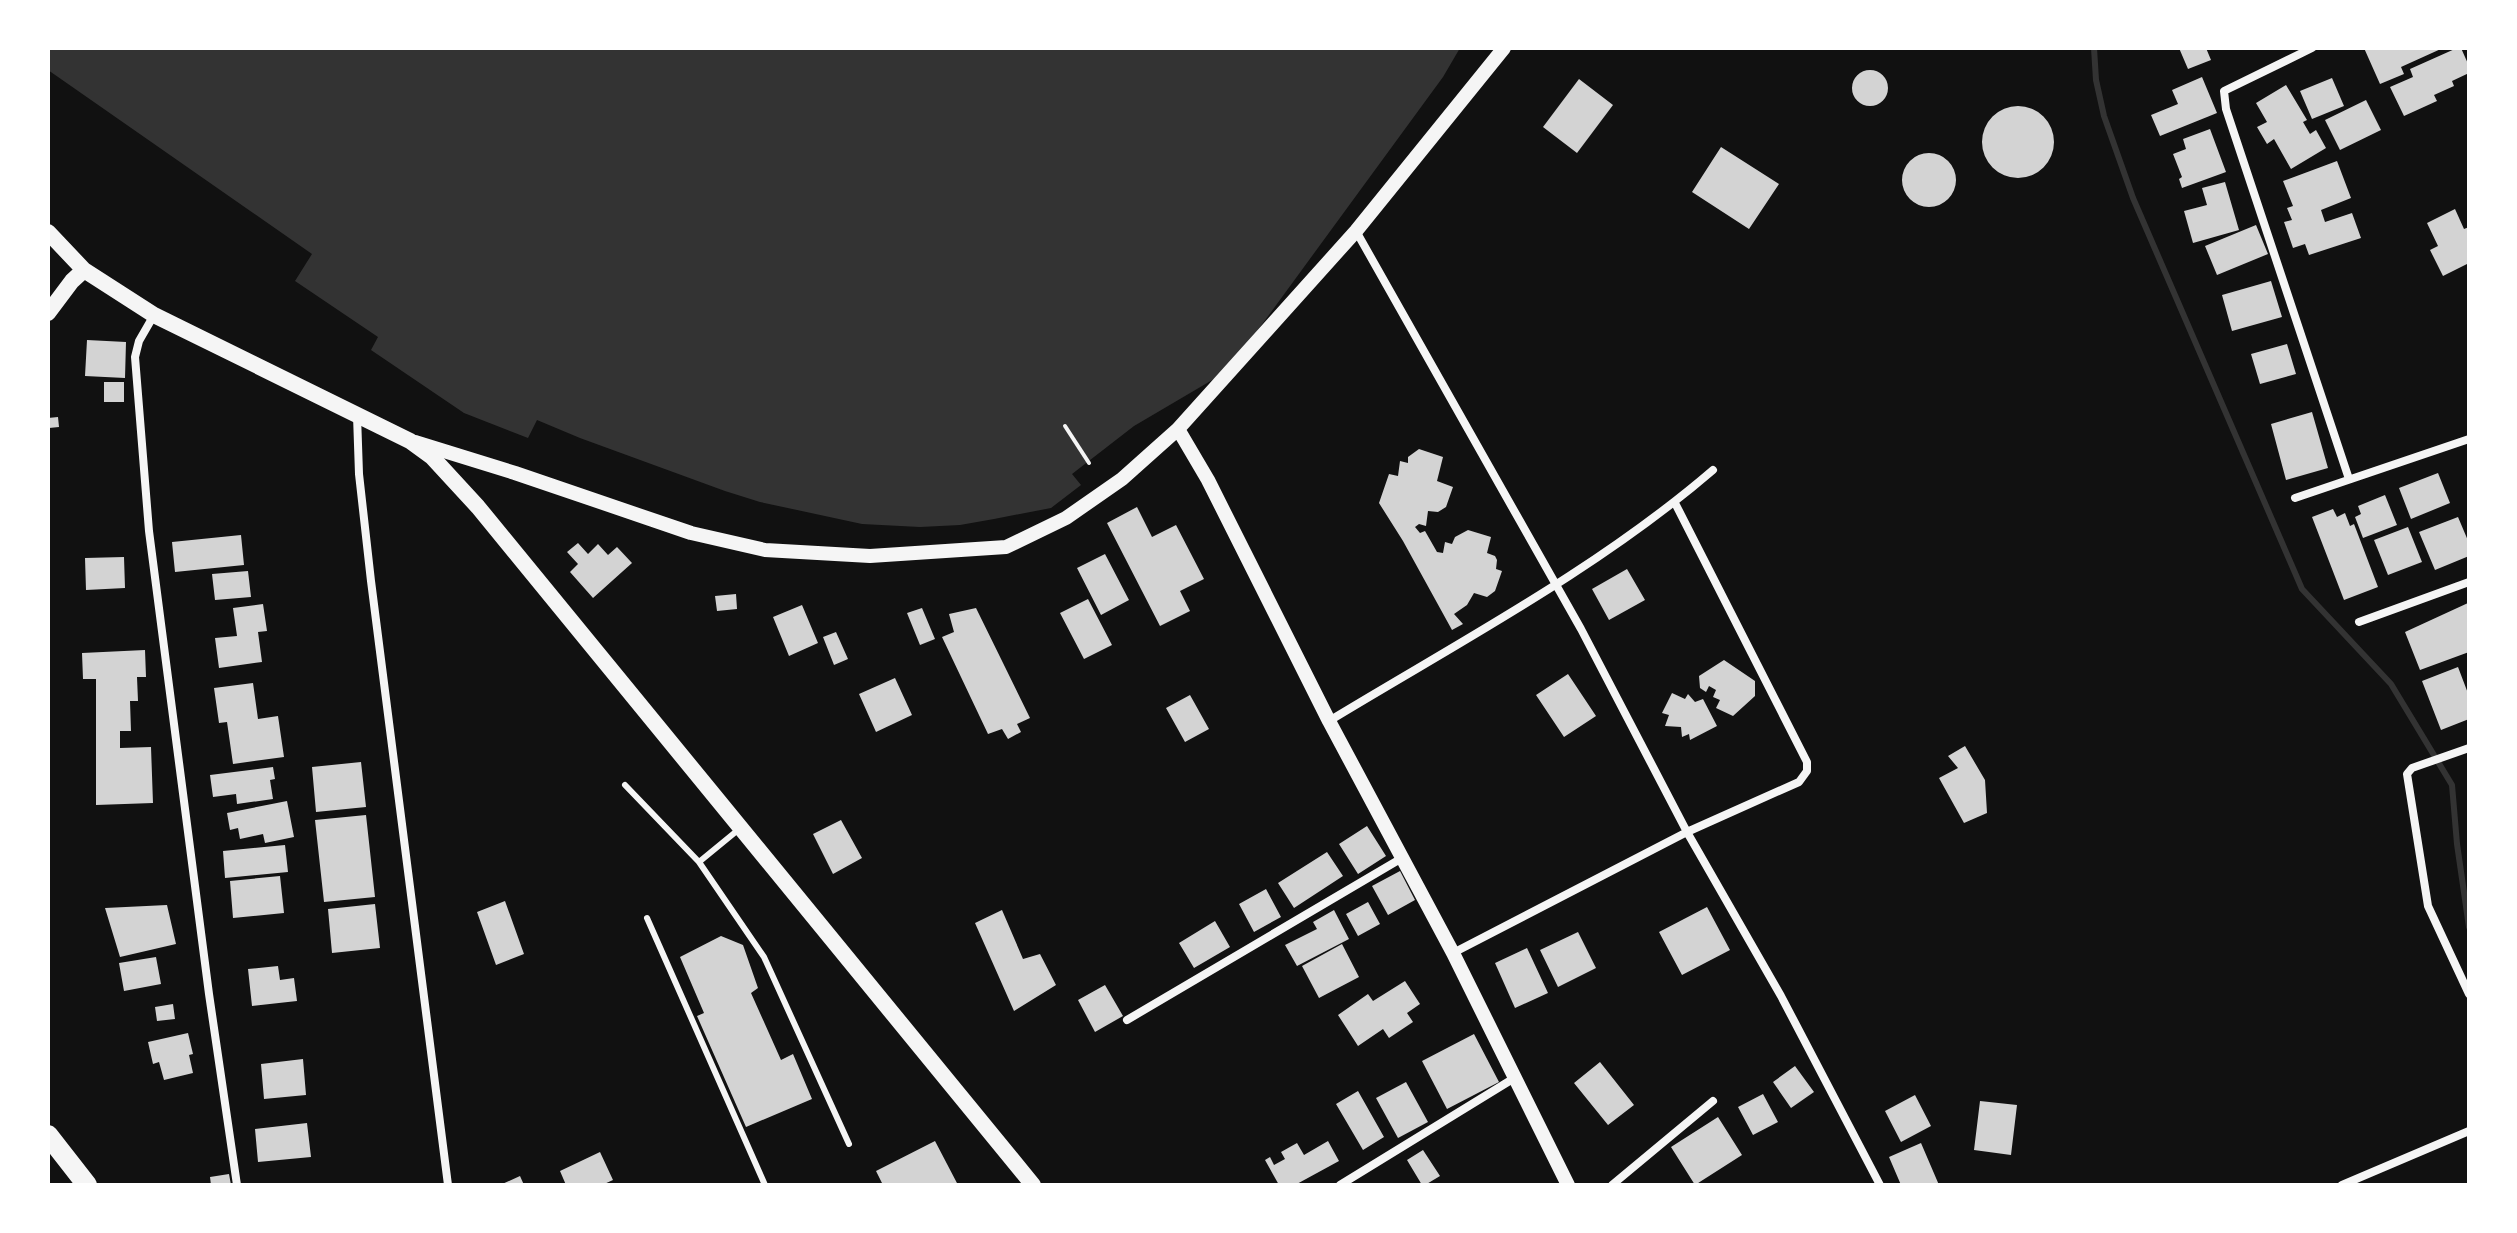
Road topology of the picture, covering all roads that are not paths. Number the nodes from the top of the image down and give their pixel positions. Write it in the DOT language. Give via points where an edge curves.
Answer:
graph roads {
  1 [pos="1504,48"];
  2 [pos="2312,48"];
  3 [pos="1356,231"];
  4 [pos="48,232"];
  5 [pos="84,270"];
  6 [pos="48,313"];
  7 [pos="154,315"];
  8 [pos="357,415"];
  9 [pos="1178,429"];
  10 [pos="2469,439"];
  11 [pos="410,441"];
  12 [pos="1713,470"];
  13 [pos="2349,479"];
  14 [pos="2295,498"];
  15 [pos="1675,503"];
  16 [pos="2469,582"];
  17 [pos="1554,584"];
  18 [pos="2359,622"];
  19 [pos="1329,721"];
  20 [pos="2469,748"];
  21 [pos="625,785"];
  22 [pos="741,827"];
  23 [pos="1687,832"];
  24 [pos="1402,858"];
  25 [pos="699,862"];
  26 [pos="647,918"];
  27 [pos="1453,953"];
  28 [pos="2469,994"];
  29 [pos="1127,1020"];
  30 [pos="1516,1077"];
  31 [pos="1713,1101"];
  32 [pos="2469,1131"];
  33 [pos="48,1135"];
  34 [pos="849,1144"];
  35 [pos="87,1185"];
  36 [pos="237,1185"];
  37 [pos="448,1185"];
  38 [pos="765,1185"];
  39 [pos="1033,1185"];
  40 [pos="1340,1185"];
  41 [pos="1568,1185"];
  42 [pos="1612,1185"];
  43 [pos="1880,1185"];
  44 [pos="2342,1185"];
  1 -- 3 [label="street"];
  2 -- 13 [label="street" via="2224,91"];
  3 -- 9 [label="street"];
  3 -- 17 [label="street"];
  4 -- 5 [label="main road"];
  5 -- 6 [label="main road"];
  5 -- 7 [label="main road"];
  7 -- 8 [label="main road"];
  7 -- 36 [label="street" via="135,357 149,531"];
  8 -- 11 [label="main road"];
  8 -- 37 [label="street" via="370,566"];
  9 -- 11 [label="street" via="1122,479 1066,518 1006,547 870,556 765,550 691,533"];
  9 -- 19 [label="street"];
  10 -- 13 [label="street"];
  11 -- 22 [label="main road" via="478,507"];
  12 -- 15 [label="street"];
  13 -- 14 [label="street"];
  15 -- 17 [label="street"];
  15 -- 23 [label="street" via="1807,762 1799,782"];
  16 -- 18 [label="street"];
  17 -- 19 [label="street"];
  17 -- 23 [label="street"];
  19 -- 24 [label="street"];
  20 -- 28 [label="street" via="2407,774 2428,906"];
  21 -- 25 [label="lane"];
  22 -- 25 [label="lane"];
  22 -- 39 [label="main road"];
  23 -- 27 [label="street"];
  23 -- 43 [label="street"];
  24 -- 27 [label="street"];
  24 -- 29 [label="street"];
  25 -- 34 [label="lane" via="764,957"];
  26 -- 38 [label="lane"];
  27 -- 30 [label="street"];
  30 -- 40 [label="street"];
  30 -- 41 [label="street"];
  31 -- 42 [label="street"];
  32 -- 44 [label="street"];
  33 -- 35 [label="highway"];
}
